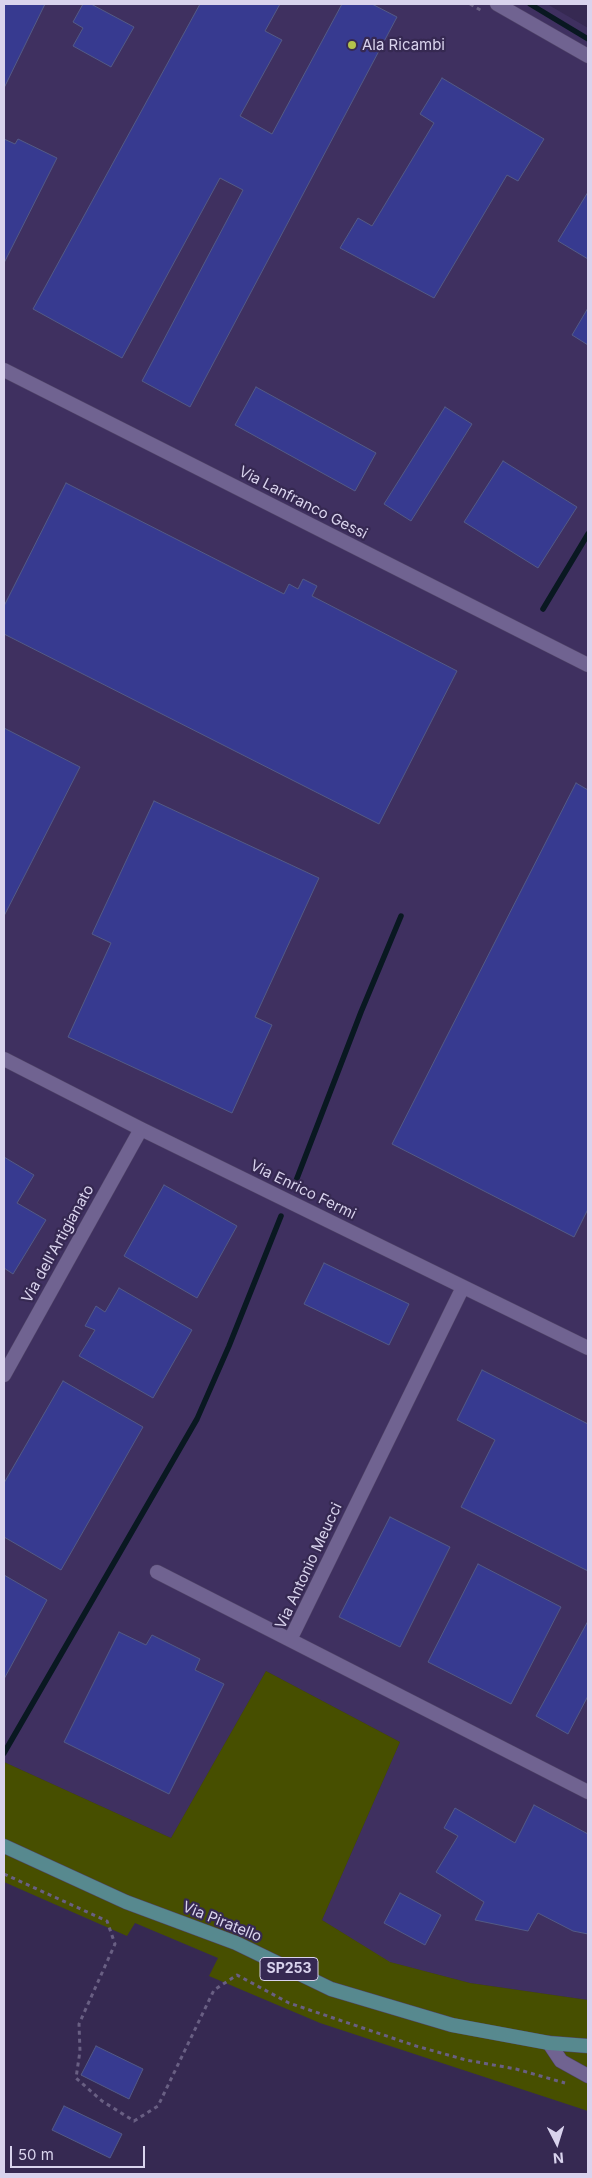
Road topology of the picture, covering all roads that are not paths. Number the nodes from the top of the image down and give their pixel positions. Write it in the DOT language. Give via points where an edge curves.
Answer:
graph roads {
  1 [pos="497,4"];
  2 [pos="588,56"];
  3 [pos="4,370"];
  4 [pos="588,665"];
  5 [pos="4,1060"];
  6 [pos="141,1129"];
  7 [pos="463,1287"];
  8 [pos="588,1348"];
  9 [pos="4,1375"];
  10 [pos="157,1572"];
  11 [pos="290,1640"];
  12 [pos="588,1792"];
  13 [pos="4,1846"];
  14 [pos="549,2043"];
  15 [pos="588,2046"];
  16 [pos="588,2076"];
  1 -- 2 [label="street"];
  3 -- 4 [label="street, Via Lanfranco Gessi"];
  5 -- 6 [label="street, Via Enrico Fermi"];
  6 -- 7 [label="street, Via Enrico Fermi"];
  6 -- 9 [label="street, Via dell'Artigianato"];
  7 -- 8 [label="street, Via Enrico Fermi"];
  7 -- 11 [label="street, Via Antonio Meucci"];
  10 -- 11 [label="street"];
  11 -- 12 [label="street, Via Antonio Meucci"];
  13 -- 14 [label="main road, Via Piratello / SP253" via="126,1902 236,1943 331,1989 452,2025"];
  14 -- 15 [label="main road, Via Piratello / SP253"];
  14 -- 16 [label="street" via="561,2061"];
}
